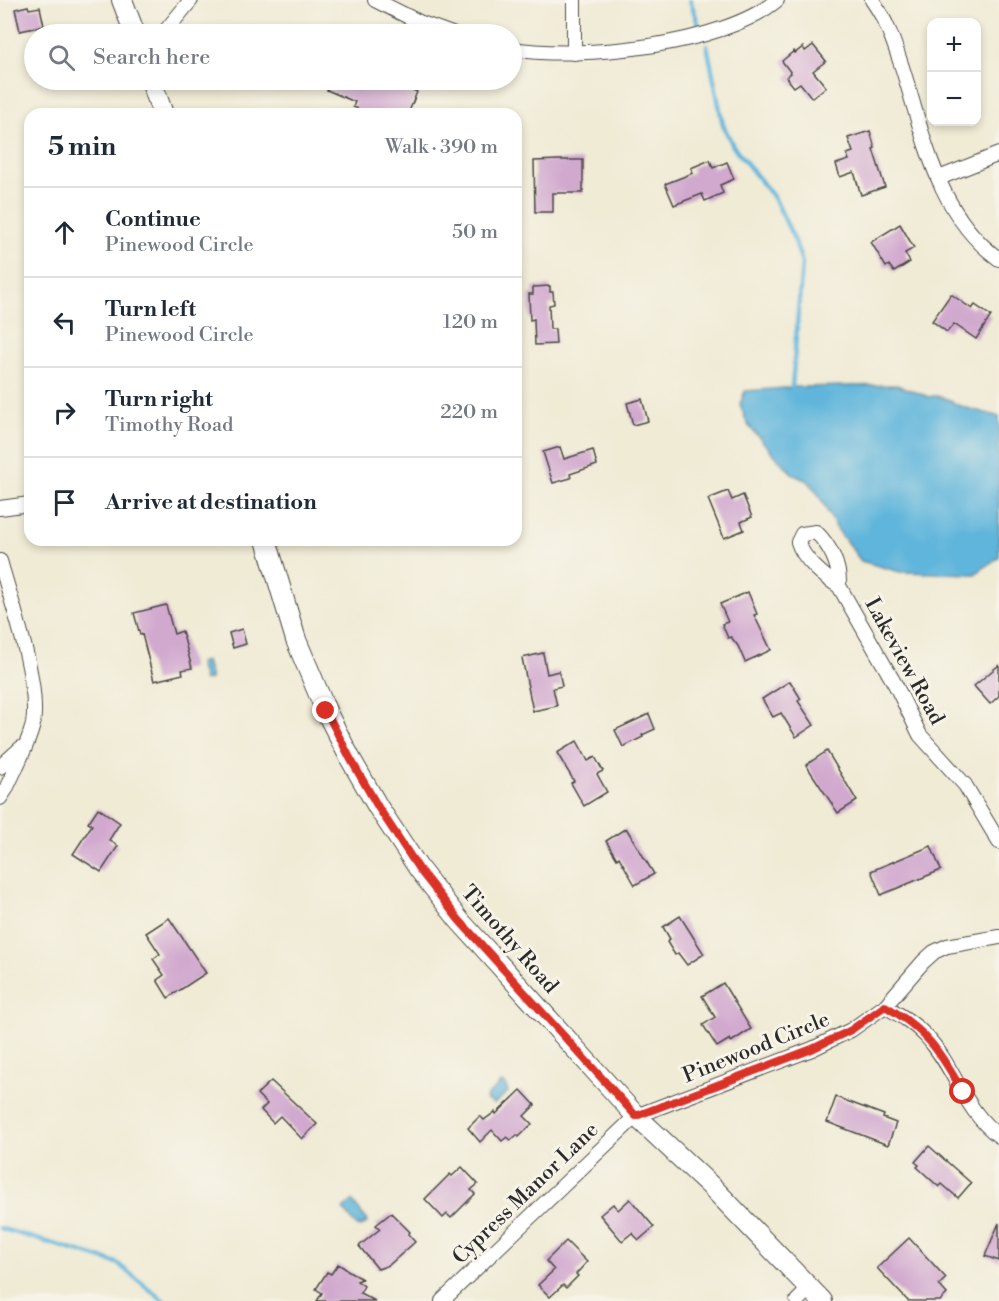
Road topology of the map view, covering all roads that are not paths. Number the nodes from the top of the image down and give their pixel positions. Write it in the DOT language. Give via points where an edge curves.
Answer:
graph roads {
  1 [pos="122,0"];
  2 [pos="191,0"];
  3 [pos="375,0"];
  4 [pos="574,0"];
  5 [pos="777,0"];
  6 [pos="872,0"];
  7 [pos="131,24"];
  8 [pos="171,24"];
  9 [pos="427,24"];
  10 [pos="522,50"];
  11 [pos="574,53"];
  12 [pos="155,90"];
  13 [pos="161,108"];
  14 [pos="999,154"];
  15 [pos="939,178"];
  16 [pos="999,259"];
  17 [pos="24,505"];
  18 [pos="0,508"];
  19 [pos="268,546"];
  20 [pos="0,561"];
  21 [pos="840,586"];
  22 [pos="25,745"];
  23 [pos="0,766"];
  24 [pos="0,798"];
  25 [pos="999,842"];
  26 [pos="999,937"];
  27 [pos="885,1006"];
  28 [pos="636,1116"];
  29 [pos="999,1136"];
  30 [pos="809,1297"];
  31 [pos="442,1301"];
  1 -- 7 [label="main road"];
  2 -- 8 [label="street"];
  3 -- 9 [label="street"];
  4 -- 11 [label="street"];
  5 -- 11 [label="street" via="722,30 696,37"];
  6 -- 15 [label="street" via="891,34"];
  10 -- 11 [label="street"];
  12 -- 13 [label="main road"];
  14 -- 15 [label="street"];
  15 -- 16 [label="street" via="956,215"];
  17 -- 18 [label="street"];
  19 -- 28 [label="main road, Timothy Road" via="310,675 378,807 459,920"];
  20 -- 22 [label="street" via="34,699 32,728"];
  21 -- 25 [label="street, Lakeview Road" via="920,735 965,784"];
  22 -- 23 [label="street"];
  22 -- 24 [label="street"];
  26 -- 27 [label="street, Pinewood Circle" via="934,952"];
  27 -- 28 [label="street, Pinewood Circle" via="851,1030 812,1049"];
  27 -- 29 [label="street" via="927,1036 975,1114"];
  28 -- 30 [label="main road, Timothy Road" via="712,1188"];
  28 -- 31 [label="street, Cypress Manor Lane"];
}
